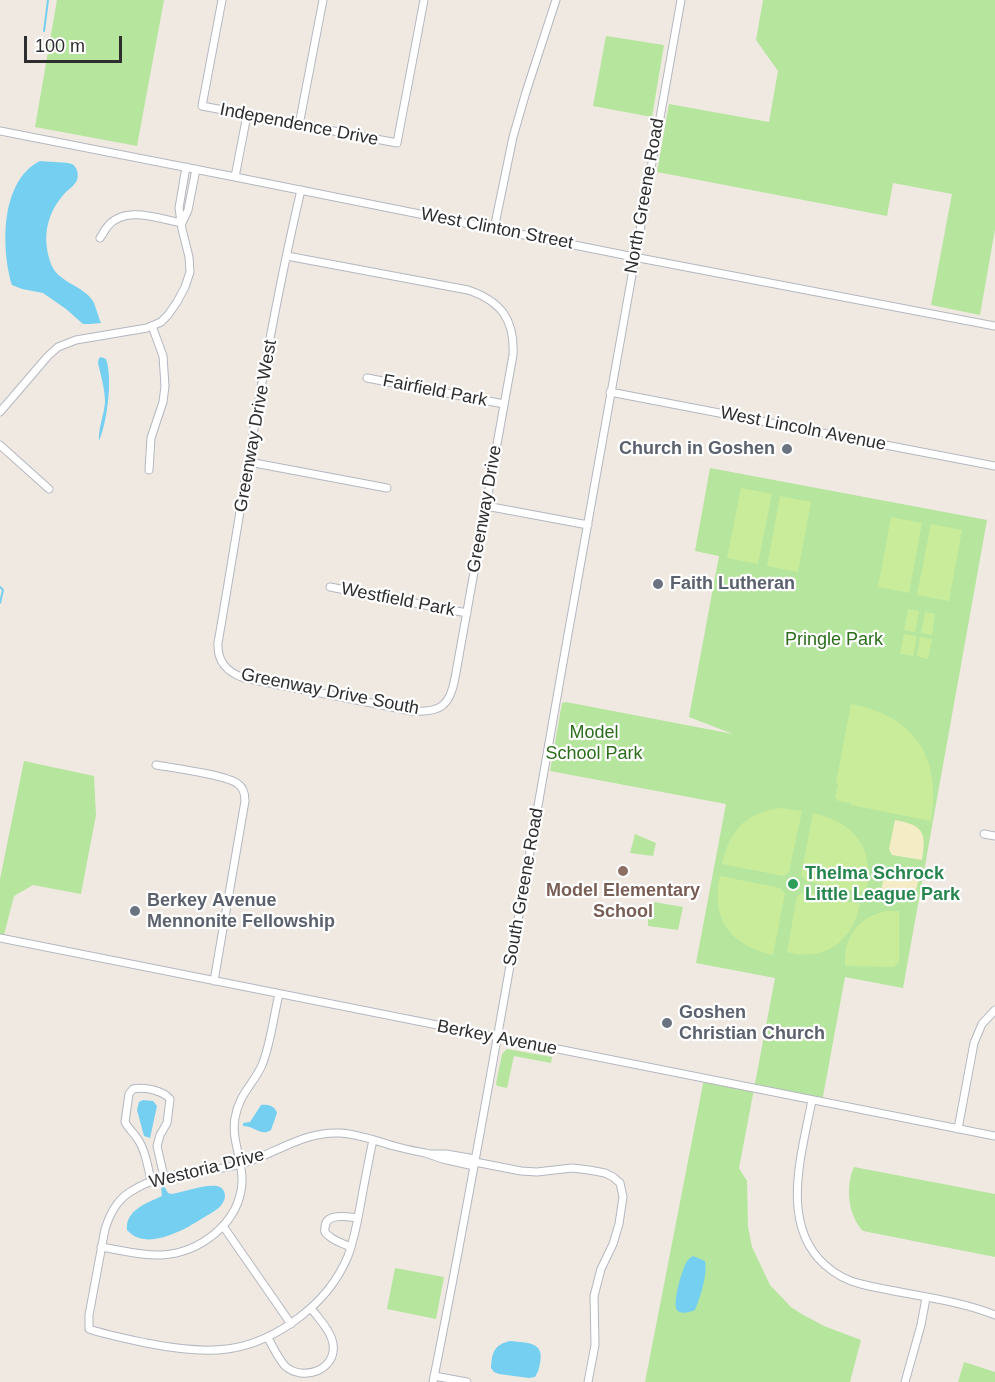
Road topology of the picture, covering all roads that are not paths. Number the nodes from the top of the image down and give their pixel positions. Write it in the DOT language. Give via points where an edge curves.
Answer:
graph roads {
  1 [pos="222,0"];
  2 [pos="322,0"];
  3 [pos="424,0"];
  4 [pos="556,0"];
  5 [pos="681,0"];
  6 [pos="247,115"];
  7 [pos="299,125"];
  8 [pos="0,131"];
  9 [pos="186,167"];
  10 [pos="196,169"];
  11 [pos="235,177"];
  12 [pos="301,190"];
  13 [pos="182,223"];
  14 [pos="494,229"];
  15 [pos="100,238"];
  16 [pos="286,256"];
  17 [pos="633,257"];
  18 [pos="152,326"];
  19 [pos="995,326"];
  20 [pos="367,378"];
  21 [pos="610,392"];
  22 [pos="504,404"];
  23 [pos="0,412"];
  24 [pos="0,445"];
  25 [pos="249,462"];
  26 [pos="995,466"];
  27 [pos="149,470"];
  28 [pos="387,488"];
  29 [pos="49,489"];
  30 [pos="486,506"];
  31 [pos="588,525"];
  32 [pos="330,587"];
  33 [pos="467,613"];
  34 [pos="222,663"];
  35 [pos="442,707"];
  36 [pos="156,765"];
  37 [pos="984,834"];
  38 [pos="995,836"];
  39 [pos="0,938"];
  40 [pos="214,981"];
  41 [pos="279,994"];
  42 [pos="995,1010"];
  43 [pos="497,1038"];
  44 [pos="812,1100"];
  45 [pos="958,1129"];
  46 [pos="995,1136"];
  47 [pos="372,1140"];
  48 [pos="475,1162"];
  49 [pos="240,1164"];
  50 [pos="165,1177"];
  51 [pos="151,1181"];
  52 [pos="358,1218"];
  53 [pos="223,1226"];
  54 [pos="102,1247"];
  55 [pos="351,1247"];
  56 [pos="926,1298"];
  57 [pos="311,1308"];
  58 [pos="995,1315"];
  59 [pos="291,1324"];
  60 [pos="268,1338"];
  61 [pos="433,1379"];
  62 [pos="467,1382"];
  63 [pos="588,1382"];
  64 [pos="905,1382"];
  1 -- 6 [label="street, Independence Drive" via="202,106"];
  2 -- 7 [label="street"];
  3 -- 7 [label="street, Independence Drive" via="397,143"];
  4 -- 14 [label="street" via="513,137"];
  5 -- 17 [label="street, North Greene Road"];
  6 -- 7 [label="street, Independence Drive"];
  6 -- 11 [label="street"];
  8 -- 9 [label="street, West Clinton Street"];
  9 -- 10 [label="street, West Clinton Street"];
  9 -- 13 [label="street" via="179,208"];
  10 -- 11 [label="street, West Clinton Street"];
  10 -- 13 [label="street" via="189,210"];
  11 -- 12 [label="street, West Clinton Street"];
  12 -- 14 [label="street, West Clinton Street"];
  12 -- 16 [label="street, Greenway Drive West"];
  13 -- 15 [label="street" via="131,214 117,218"];
  13 -- 18 [label="street" via="189,257 188,280 168,315"];
  14 -- 17 [label="street, West Clinton Street"];
  16 -- 22 [label="street, Greenway Drive" via="468,290 488,298 501,310 513,334"];
  16 -- 25 [label="street, Greenway Drive West"];
  17 -- 19 [label="street, West Clinton Street"];
  17 -- 21 [label="street, North Greene Road"];
  18 -- 23 [label="street" via="58,347"];
  18 -- 27 [label="street" via="163,356 165,386 151,438"];
  20 -- 22 [label="street, Fairfield Park"];
  21 -- 26 [label="street, West Lincoln Avenue"];
  21 -- 31 [label="street, South Greene Road"];
  22 -- 30 [label="street, Greenway Drive"];
  24 -- 29 [label="street"];
  25 -- 28 [label="street"];
  25 -- 34 [label="street, Greenway Drive West" via="218,643"];
  30 -- 31 [label="street"];
  30 -- 33 [label="street, Greenway Drive"];
  31 -- 43 [label="street, South Greene Road"];
  32 -- 33 [label="street, Westfield Park"];
  33 -- 35 [label="street, Greenway Drive" via="452,693"];
  34 -- 35 [label="street, Greenway Drive South" via="244,678 412,711"];
  36 -- 40 [label="street" via="231,779 245,794"];
  37 -- 38 [label="street"];
  39 -- 40 [label="street, Berkey Avenue"];
  40 -- 41 [label="street, Berkey Avenue"];
  41 -- 43 [label="street, Berkey Avenue"];
  41 -- 49 [label="street" via="262,1065 237,1108 234,1137"];
  42 -- 45 [label="street" via="982,1024 974,1043"];
  43 -- 44 [label="street, Berkey Avenue"];
  43 -- 48 [label="street, South Greene Road"];
  44 -- 45 [label="street, Berkey Avenue"];
  44 -- 56 [label="street" via="798,1180 799,1218 806,1241 818,1258 850,1281"];
  45 -- 46 [label="street, Berkey Avenue"];
  47 -- 48 [label="street, Westoria Drive" via="445,1160"];
  47 -- 49 [label="street, Westoria Drive" via="339,1133 307,1136"];
  47 -- 52 [label="street"];
  48 -- 61 [label="street, South Greene Road"];
  48 -- 63 [label="street, Westoria Drive" via="521,1171 589,1170 605,1173 620,1183 623,1197 619,1224 594,1296 594,1355"];
  49 -- 50 [label="street, Westoria Drive"];
  49 -- 53 [label="street" via="239,1197"];
  50 -- 51 [label="street, Westoria Drive"];
  50 -- 51 [label="street" via="157,1146 167,1123 170,1099 161,1092 133,1089 124,1122 141,1145"];
  51 -- 54 [label="street, Westoria Drive" via="128,1193 114,1207"];
  52 -- 55 [label="street"];
  52 -- 55 [label="street" via="332,1217 324,1226 329,1237"];
  53 -- 54 [label="street" via="206,1240 173,1254"];
  53 -- 59 [label="street"];
  54 -- 60 [label="street, Westoria Drive" via="89,1329 194,1350 229,1349"];
  55 -- 57 [label="street" via="328,1290"];
  56 -- 58 [label="street"];
  56 -- 64 [label="street"];
  57 -- 59 [label="street"];
  57 -- 60 [label="street" via="333,1343 329,1364 320,1371 298,1375 286,1367"];
  59 -- 60 [label="street"];
  61 -- 62 [label="street"];
}
